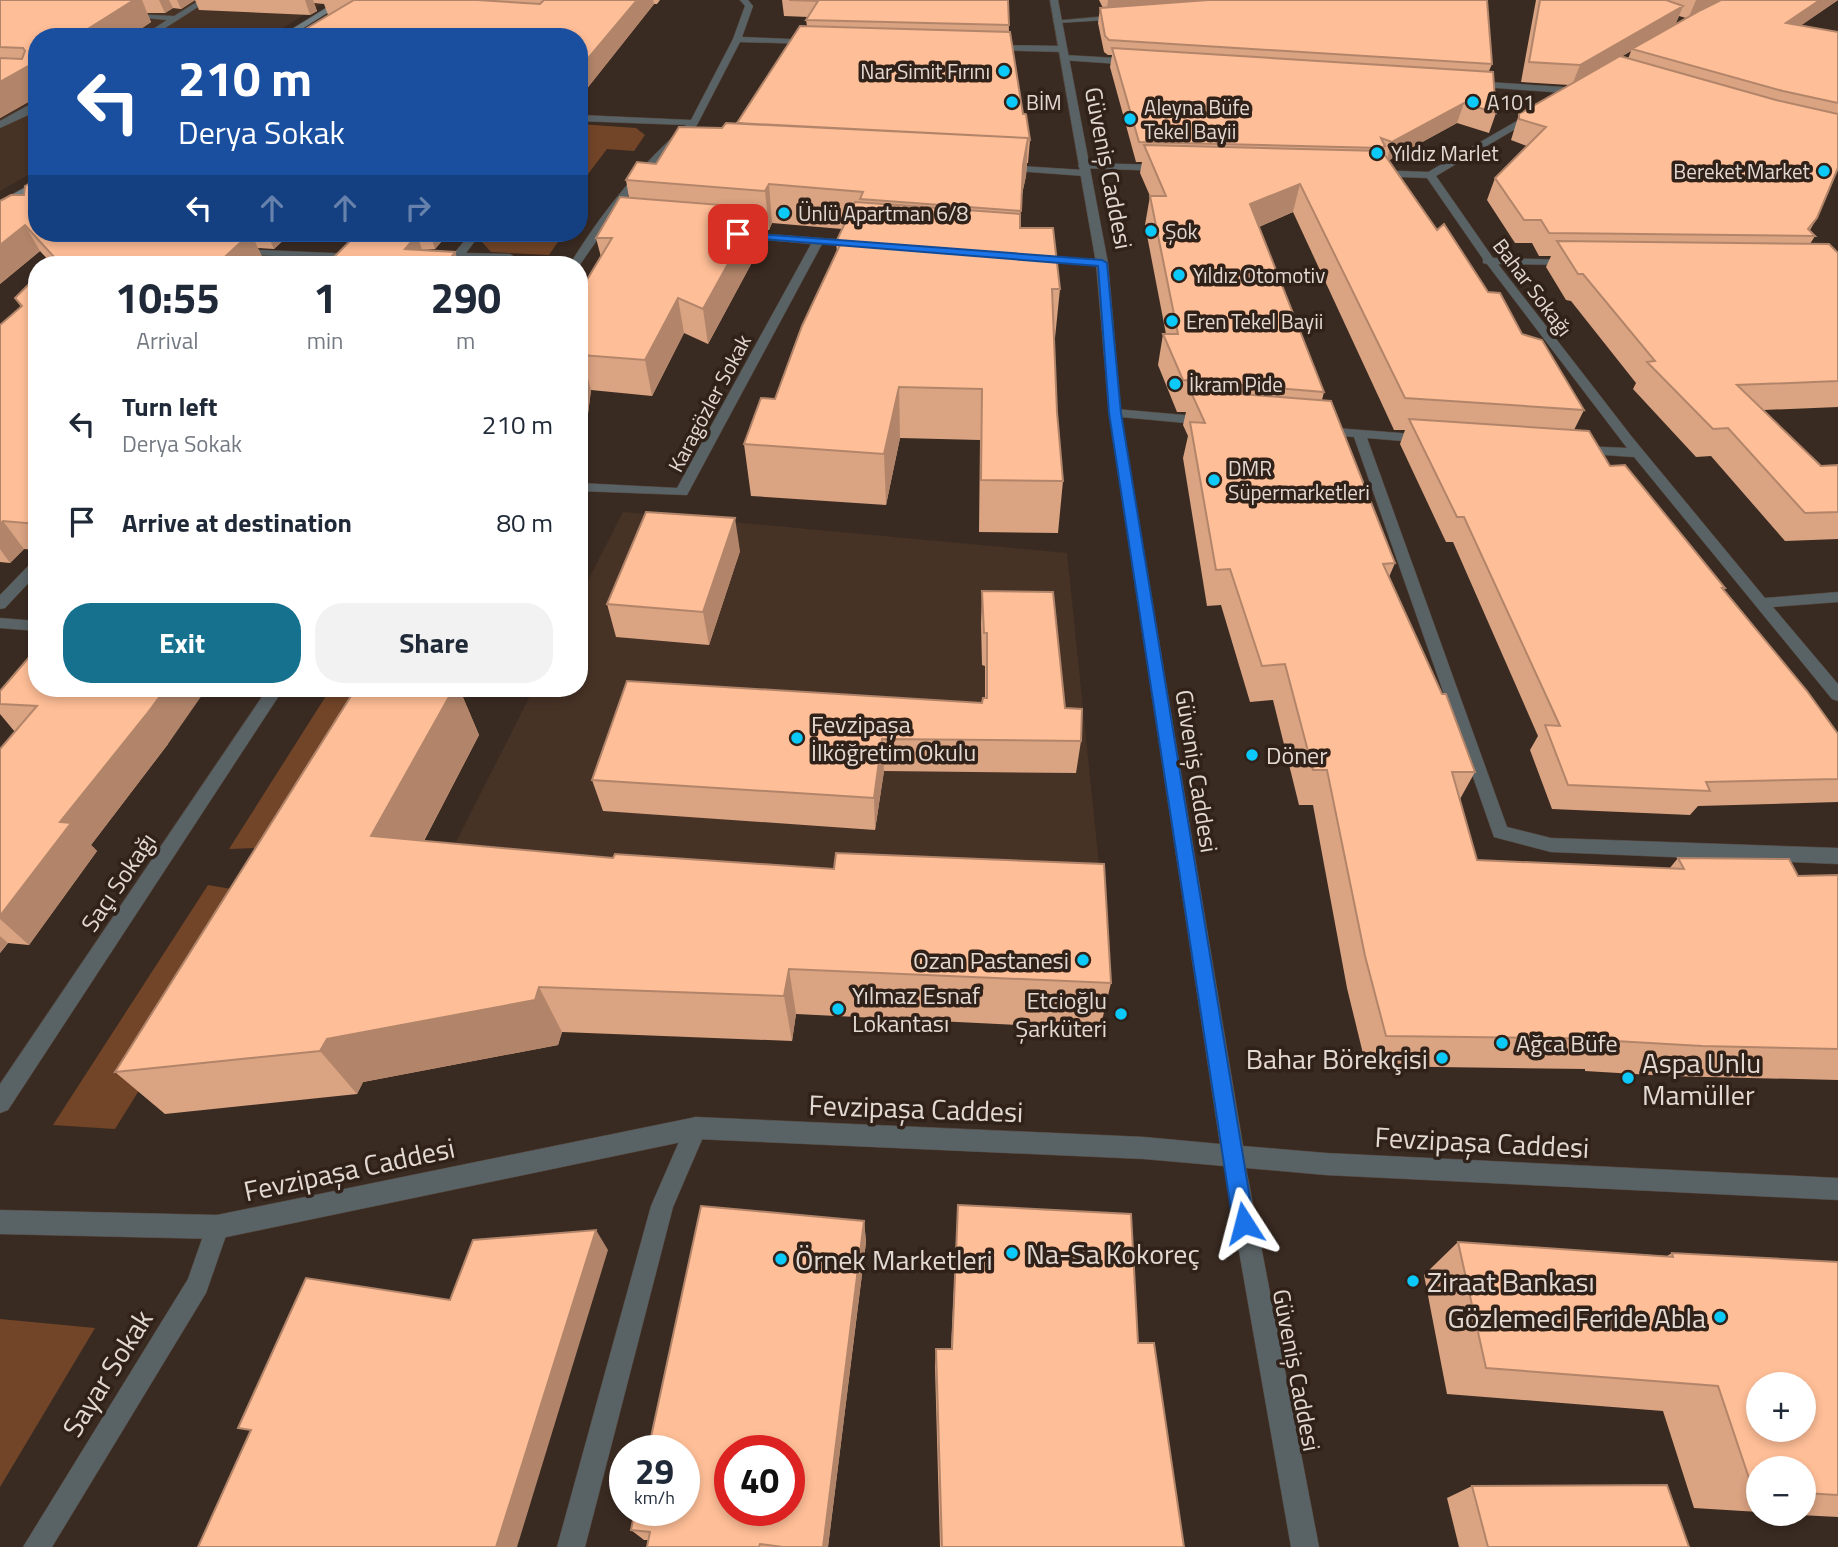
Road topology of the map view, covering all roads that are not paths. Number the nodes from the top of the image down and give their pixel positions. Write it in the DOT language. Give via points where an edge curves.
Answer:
graph roads {
  1 [pos="205,0"];
  2 [pos="344,0"];
  3 [pos="1054,0"];
  4 [pos="750,2"];
  5 [pos="316,8"];
  6 [pos="329,9"];
  7 [pos="348,10"];
  8 [pos="122,16"];
  9 [pos="1130,16"];
  10 [pos="177,18"];
  11 [pos="1057,21"];
  12 [pos="160,28"];
  13 [pos="298,28"];
  14 [pos="737,39"];
  15 [pos="821,42"];
  16 [pos="975,47"];
  17 [pos="1064,54"];
  18 [pos="1139,62"];
  19 [pos="1468,84"];
  20 [pos="28,109"];
  21 [pos="588,118"];
  22 [pos="694,122"];
  23 [pos="0,125"];
  24 [pos="664,148"];
  25 [pos="678,150"];
  26 [pos="989,168"];
  27 [pos="1172,168"];
  28 [pos="1084,169"];
  29 [pos="1362,173"];
  30 [pos="1430,175"];
  31 [pos="28,188"];
  32 [pos="5,199"];
  33 [pos="0,205"];
  34 [pos="0,212"];
  35 [pos="14,214"];
  36 [pos="604,223"];
  37 [pos="618,225"];
  38 [pos="724,233"];
  39 [pos="818,241"];
  40 [pos="469,242"];
  41 [pos="873,246"];
  42 [pos="221,251"];
  43 [pos="459,254"];
  44 [pos="421,255"];
  45 [pos="274,256"];
  46 [pos="493,256"];
  47 [pos="581,256"];
  48 [pos="1024,258"];
  49 [pos="1488,261"];
  50 [pos="1582,262"];
  51 [pos="1102,263"];
  52 [pos="1115,413"];
  53 [pos="1223,422"];
  54 [pos="1305,430"];
  55 [pos="1359,435"];
  56 [pos="1442,440"];
  57 [pos="1567,449"];
  58 [pos="1636,453"];
  59 [pos="588,487"];
  60 [pos="28,574"];
  61 [pos="1838,597"];
  62 [pos="1761,603"];
  63 [pos="0,604"];
  64 [pos="0,623"];
  65 [pos="28,625"];
  66 [pos="1838,695"];
  67 [pos="270,697"];
  68 [pos="1838,856"];
  69 [pos="0,1103"];
  70 [pos="696,1128"];
  71 [pos="1233,1156"];
  72 [pos="1838,1189"];
  73 [pos="0,1222"];
  74 [pos="217,1227"];
  75 [pos="37,1547"];
  76 [pos="571,1547"];
  77 [pos="1305,1547"];
  1 -- 10 [label="street"];
  2 -- 6 [label="main road"];
  3 -- 11 [label="street, Güveniş Caddesi"];
  4 -- 14 [label="street"];
  5 -- 6 [label="street"];
  6 -- 7 [label="street"];
  6 -- 13 [label="main road"];
  8 -- 10 [label="street"];
  9 -- 11 [label="street"];
  10 -- 12 [label="street"];
  11 -- 17 [label="street, Güveniş Caddesi"];
  14 -- 15 [label="street"];
  14 -- 22 [label="street"];
  16 -- 17 [label="street"];
  17 -- 18 [label="street"];
  17 -- 28 [label="street, Güveniş Caddesi"];
  19 -- 30 [label="street" via="1583,88"];
  20 -- 23 [label="street"];
  21 -- 22 [label="street"];
  22 -- 24 [label="street"];
  24 -- 25 [label="street"];
  24 -- 36 [label="street"];
  26 -- 28 [label="street"];
  27 -- 28 [label="street"];
  28 -- 51 [label="street, Güveniş Caddesi"];
  29 -- 30 [label="street"];
  30 -- 49 [label="street, Bahar Sokağı"];
  31 -- 32 [label="main road"];
  32 -- 33 [label="main road"];
  34 -- 35 [label="street"];
  36 -- 37 [label="street"];
  36 -- 47 [label="street"];
  38 -- 39 [label="street"];
  39 -- 41 [label="street"];
  39 -- 59 [label="street, Karagözler Sokak" via="682,492"];
  40 -- 43 [label="street"];
  42 -- 45 [label="street"];
  43 -- 44 [label="street"];
  43 -- 46 [label="street"];
  48 -- 51 [label="street"];
  49 -- 50 [label="street"];
  49 -- 58 [label="street, Bahar Sokağı"];
  51 -- 52 [label="street, Güveniş Caddesi"];
  52 -- 53 [label="street"];
  52 -- 71 [label="street, Güveniş Caddesi"];
  54 -- 55 [label="street"];
  55 -- 56 [label="street"];
  55 -- 68 [label="street" via="1500,832 1551,845"];
  57 -- 58 [label="street"];
  58 -- 62 [label="street, Bahar Sokağı"];
  60 -- 63 [label="street"];
  61 -- 62 [label="street"];
  62 -- 66 [label="street, Bahar Sokağı"];
  64 -- 65 [label="street"];
  67 -- 69 [label="street, Saçı Sokağı"];
  70 -- 71 [label="street, Fevzipaşa Caddesi"];
  70 -- 74 [label="street, Fevzipaşa Caddesi"];
  70 -- 76 [label="street" via="662,1206"];
  71 -- 72 [label="street, Fevzipaşa Caddesi"];
  71 -- 77 [label="street, Güveniş Caddesi"];
  73 -- 74 [label="street, Fevzipaşa Caddesi"];
  74 -- 75 [label="street, Sayar Sokak" via="198,1285"];
}
